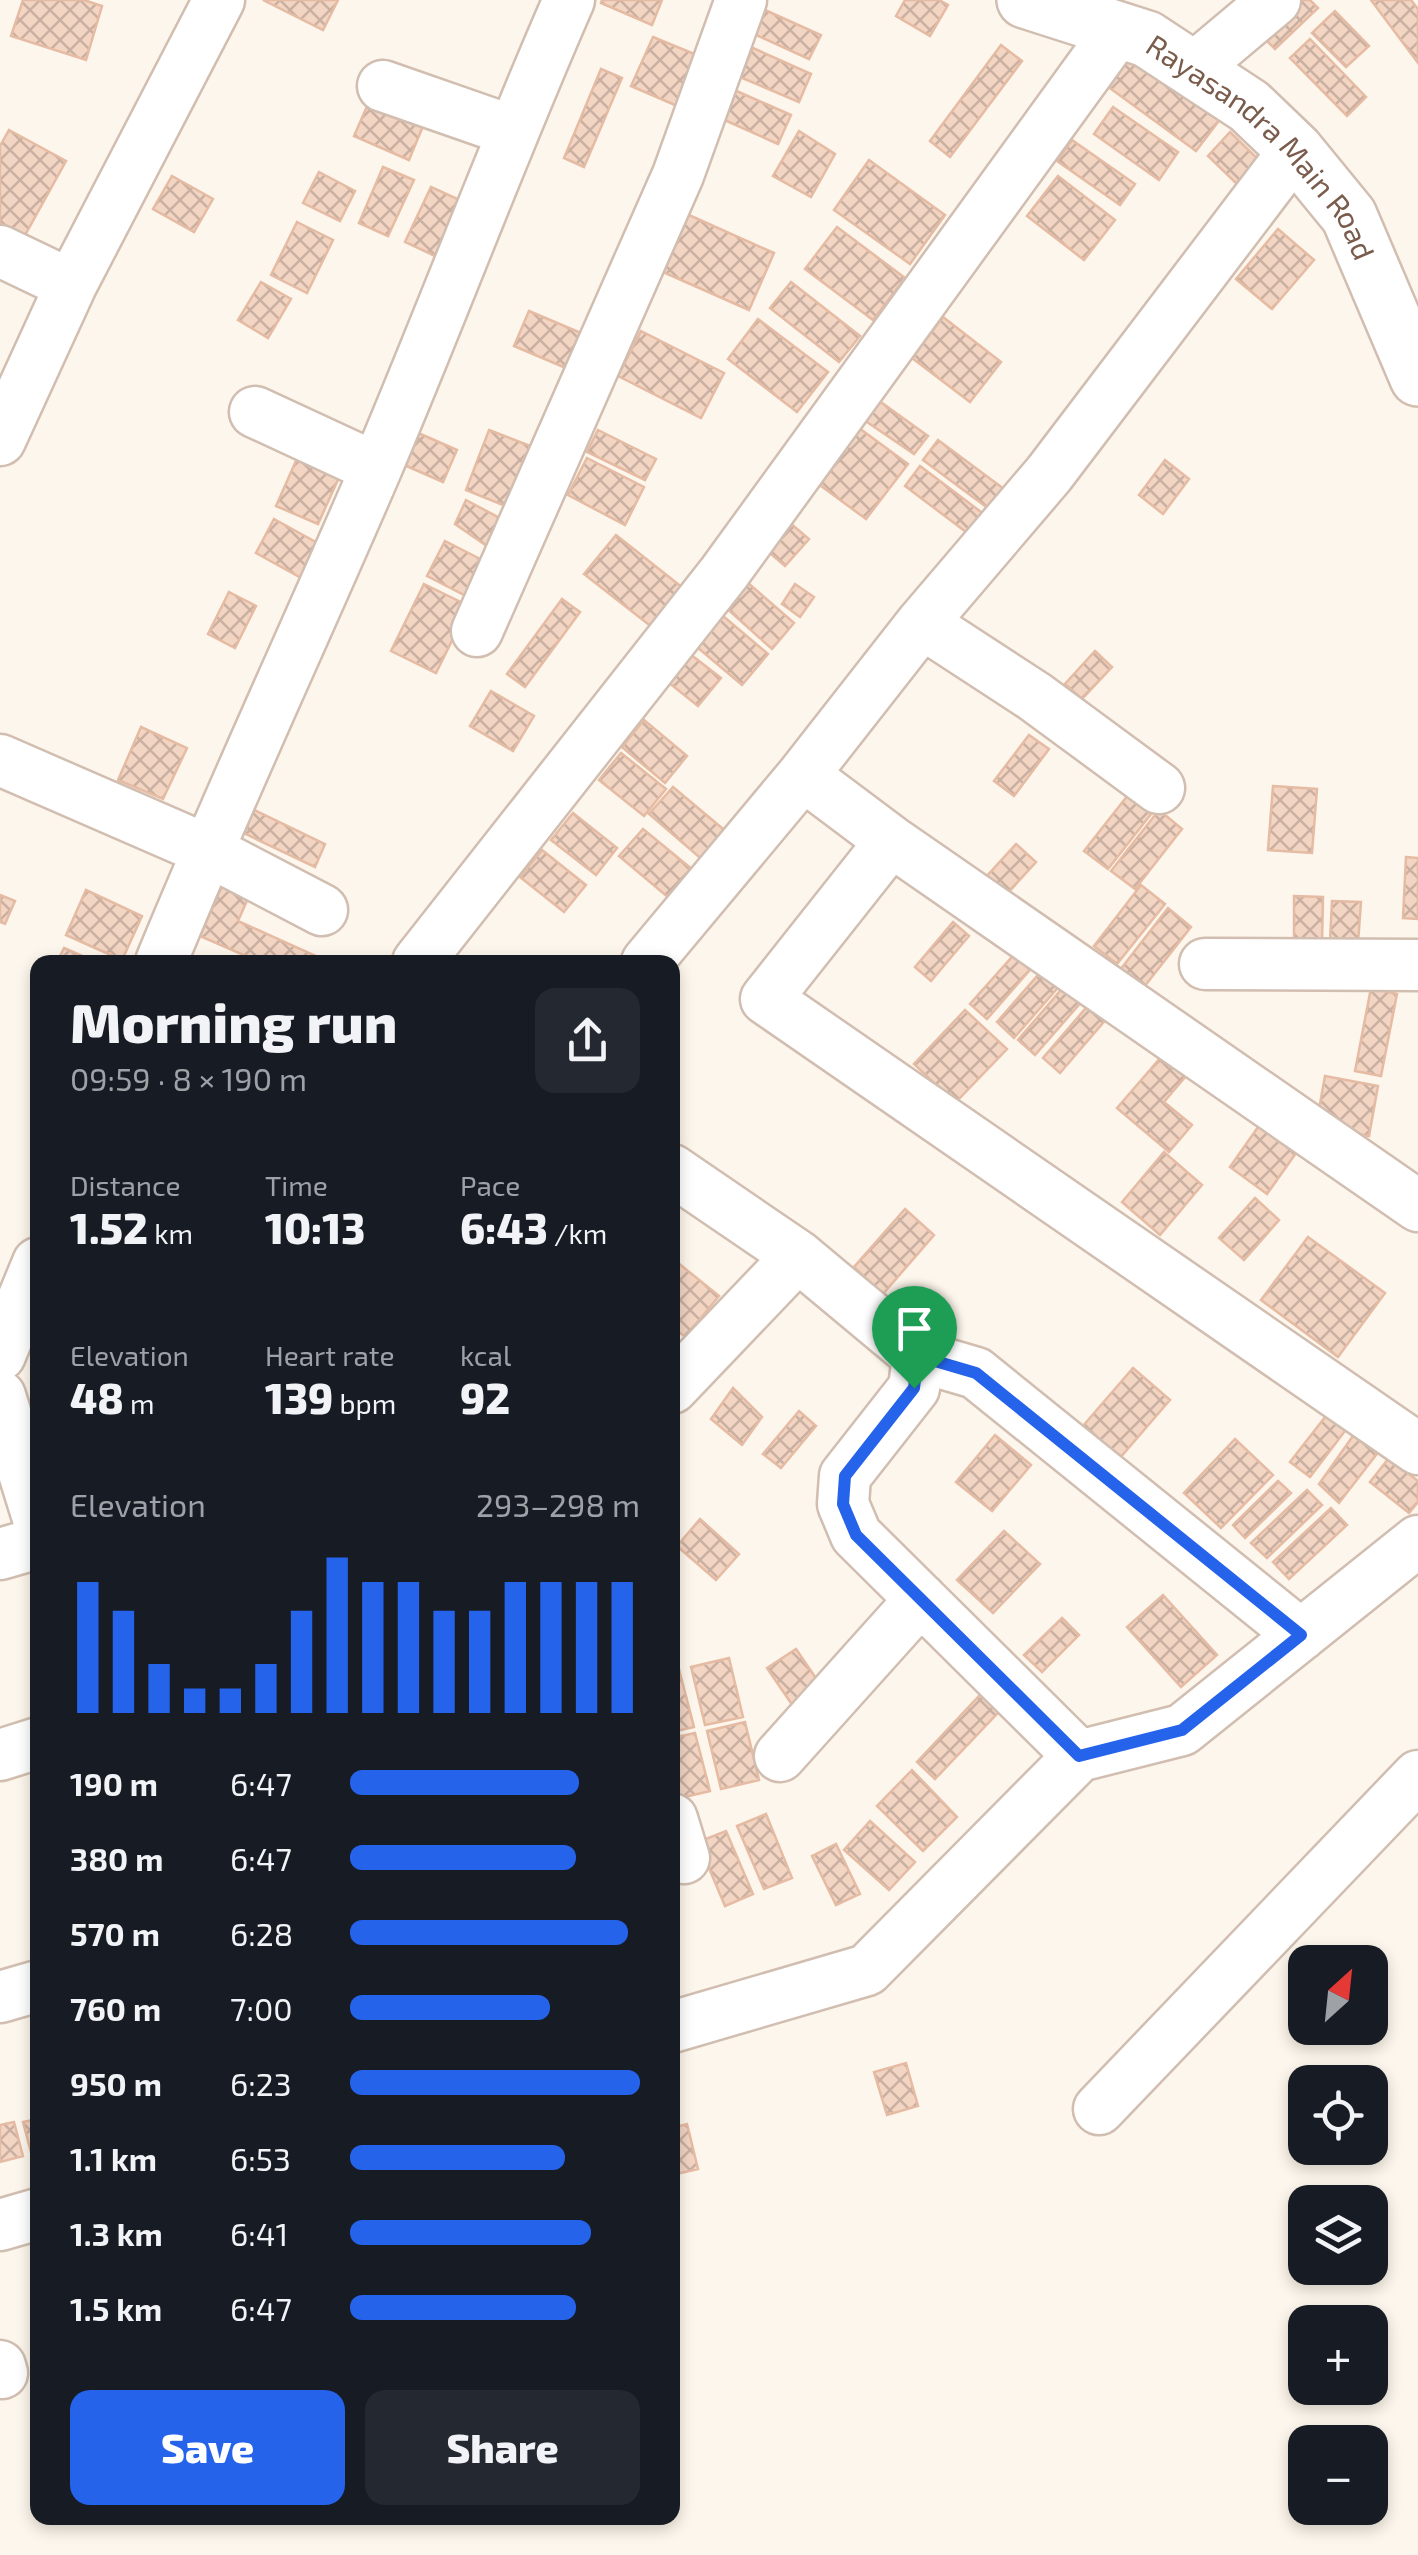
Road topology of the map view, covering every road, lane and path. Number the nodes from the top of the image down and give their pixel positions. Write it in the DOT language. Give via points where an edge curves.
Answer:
graph roads {
  1 [pos="219,0"];
  2 [pos="569,0"];
  3 [pos="741,0"];
  4 [pos="1025,0"];
  5 [pos="1275,0"];
  6 [pos="1118,30"];
  7 [pos="1194,70"];
  8 [pos="384,86"];
  9 [pos="512,132"];
  10 [pos="1295,150"];
  11 [pos="0,251"];
  12 [pos="71,286"];
  13 [pos="1418,378"];
  14 [pos="255,412"];
  15 [pos="0,440"];
  16 [pos="376,468"];
  17 [pos="922,623"];
  18 [pos="477,631"];
  19 [pos="2,766"];
  20 [pos="803,775"];
  21 [pos="1159,788"];
  22 [pos="891,841"];
  23 [pos="206,850"];
  24 [pos="322,910"];
  25 [pos="164,955"];
  26 [pos="424,955"];
  27 [pos="653,955"];
  28 [pos="1205,964"];
  29 [pos="1418,965"];
  30 [pos="680,1175"];
  31 [pos="1418,1206"];
  32 [pos="798,1256"];
  33 [pos="30,1282"];
  34 [pos="0,1355"];
  35 [pos="918,1356"];
  36 [pos="680,1380"];
  37 [pos="0,1396"];
  38 [pos="1418,1449"];
  39 [pos="30,1492"];
  40 [pos="1418,1541"];
  41 [pos="30,1545"];
  42 [pos="0,1554"];
  43 [pos="921,1599"];
  44 [pos="1301,1635"];
  45 [pos="30,1746"];
  46 [pos="0,1755"];
  47 [pos="780,1756"];
  48 [pos="1079,1756"];
  49 [pos="1418,1776"];
  50 [pos="30,1988"];
  51 [pos="0,1997"];
  52 [pos="680,2025"];
  53 [pos="1099,2109"];
  54 [pos="30,2216"];
  55 [pos="0,2225"];
  1 -- 12 [label="street"];
  2 -- 9 [label="street"];
  3 -- 18 [label="street" via="678,175"];
  4 -- 6 [label="street, Rayasandra Main Road"];
  5 -- 7 [label="street"];
  6 -- 7 [label="street, Rayasandra Main Road" via="1147,39"];
  6 -- 26 [label="street" via="724,573"];
  7 -- 10 [label="street, Rayasandra Main Road" via="1249,106"];
  8 -- 9 [label="street"];
  9 -- 16 [label="street"];
  10 -- 13 [label="street, Rayasandra Main Road" via="1349,216"];
  10 -- 17 [label="street" via="1048,474"];
  11 -- 12 [label="street"];
  12 -- 15 [label="street"];
  14 -- 16 [label="street"];
  16 -- 23 [label="street"];
  17 -- 20 [label="street"];
  17 -- 21 [label="street"];
  19 -- 23 [label="street"];
  20 -- 22 [label="street"];
  20 -- 27 [label="street"];
  22 -- 31 [label="street"];
  22 -- 38 [label="street" via="766,999"];
  23 -- 24 [label="street"];
  23 -- 25 [label="street"];
  28 -- 29 [label="street"];
  30 -- 32 [label="street"];
  32 -- 35 [label="street"];
  32 -- 36 [label="street"];
  33 -- 34 [label="street"];
  35 -- 43 [label="street" via="914,1388 845,1476 843,1504 856,1535"];
  35 -- 44 [label="street" via="976,1373"];
  37 -- 39 [label="street"];
  40 -- 44 [label="street"];
  41 -- 42 [label="street"];
  43 -- 47 [label="street"];
  43 -- 48 [label="street"];
  44 -- 48 [label="street" via="1182,1730"];
  45 -- 46 [label="street"];
  48 -- 52 [label="street" via="867,1970"];
  49 -- 53 [label="street"];
  50 -- 51 [label="street"];
  54 -- 55 [label="street"];
}
